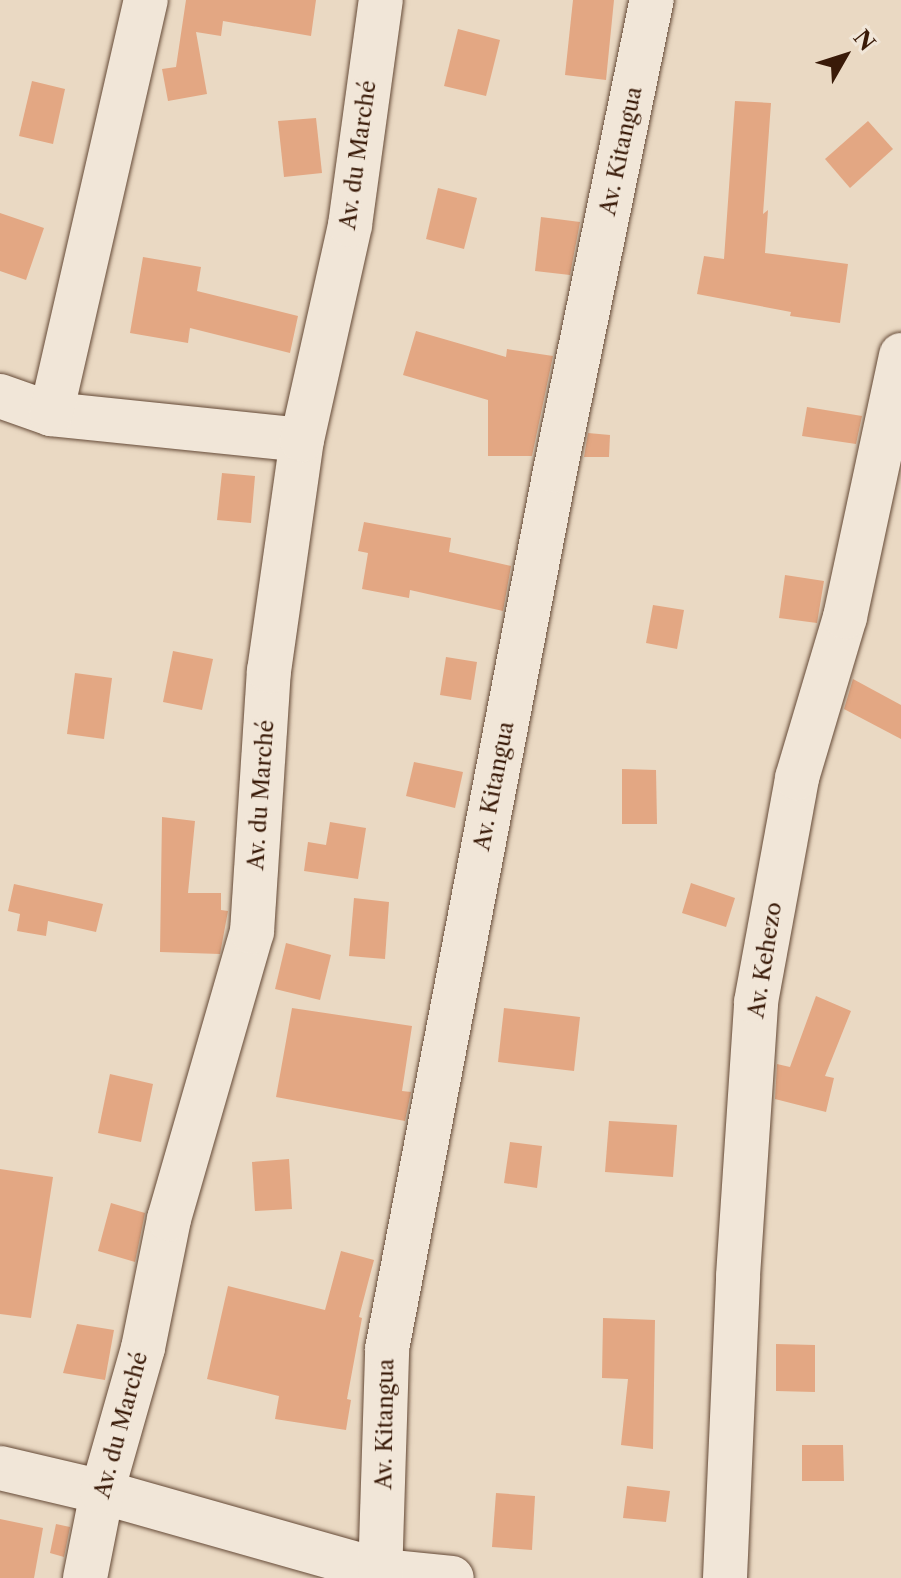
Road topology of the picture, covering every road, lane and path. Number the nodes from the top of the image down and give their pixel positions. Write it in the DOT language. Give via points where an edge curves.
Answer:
graph roads {
  1 [pos="146,0"];
  2 [pos="381,0"];
  3 [pos="652,0"];
  4 [pos="901,355"];
  5 [pos="0,396"];
  6 [pos="51,414"];
  7 [pos="302,440"];
  8 [pos="0,1468"];
  9 [pos="102,1492"];
  10 [pos="381,1574"];
  11 [pos="85,1578"];
  12 [pos="452,1578"];
  13 [pos="725,1578"];
  1 -- 6 [label="street"];
  2 -- 7 [label="street, Av. du Marché" via="350,225"];
  3 -- 10 [label="street, Av. Kitangua" via="555,471 387,1349"];
  4 -- 13 [label="street, Av. Kehezo" via="845,617 797,778 756,1002"];
  5 -- 6 [label="street"];
  6 -- 7 [label="street"];
  7 -- 9 [label="street, Av. du Marché" via="269,671 252,932 169,1219 143,1348"];
  8 -- 9 [label="street"];
  9 -- 10 [label="street"];
  9 -- 11 [label="street, Av. du Marché"];
  10 -- 12 [label="street"];
}
